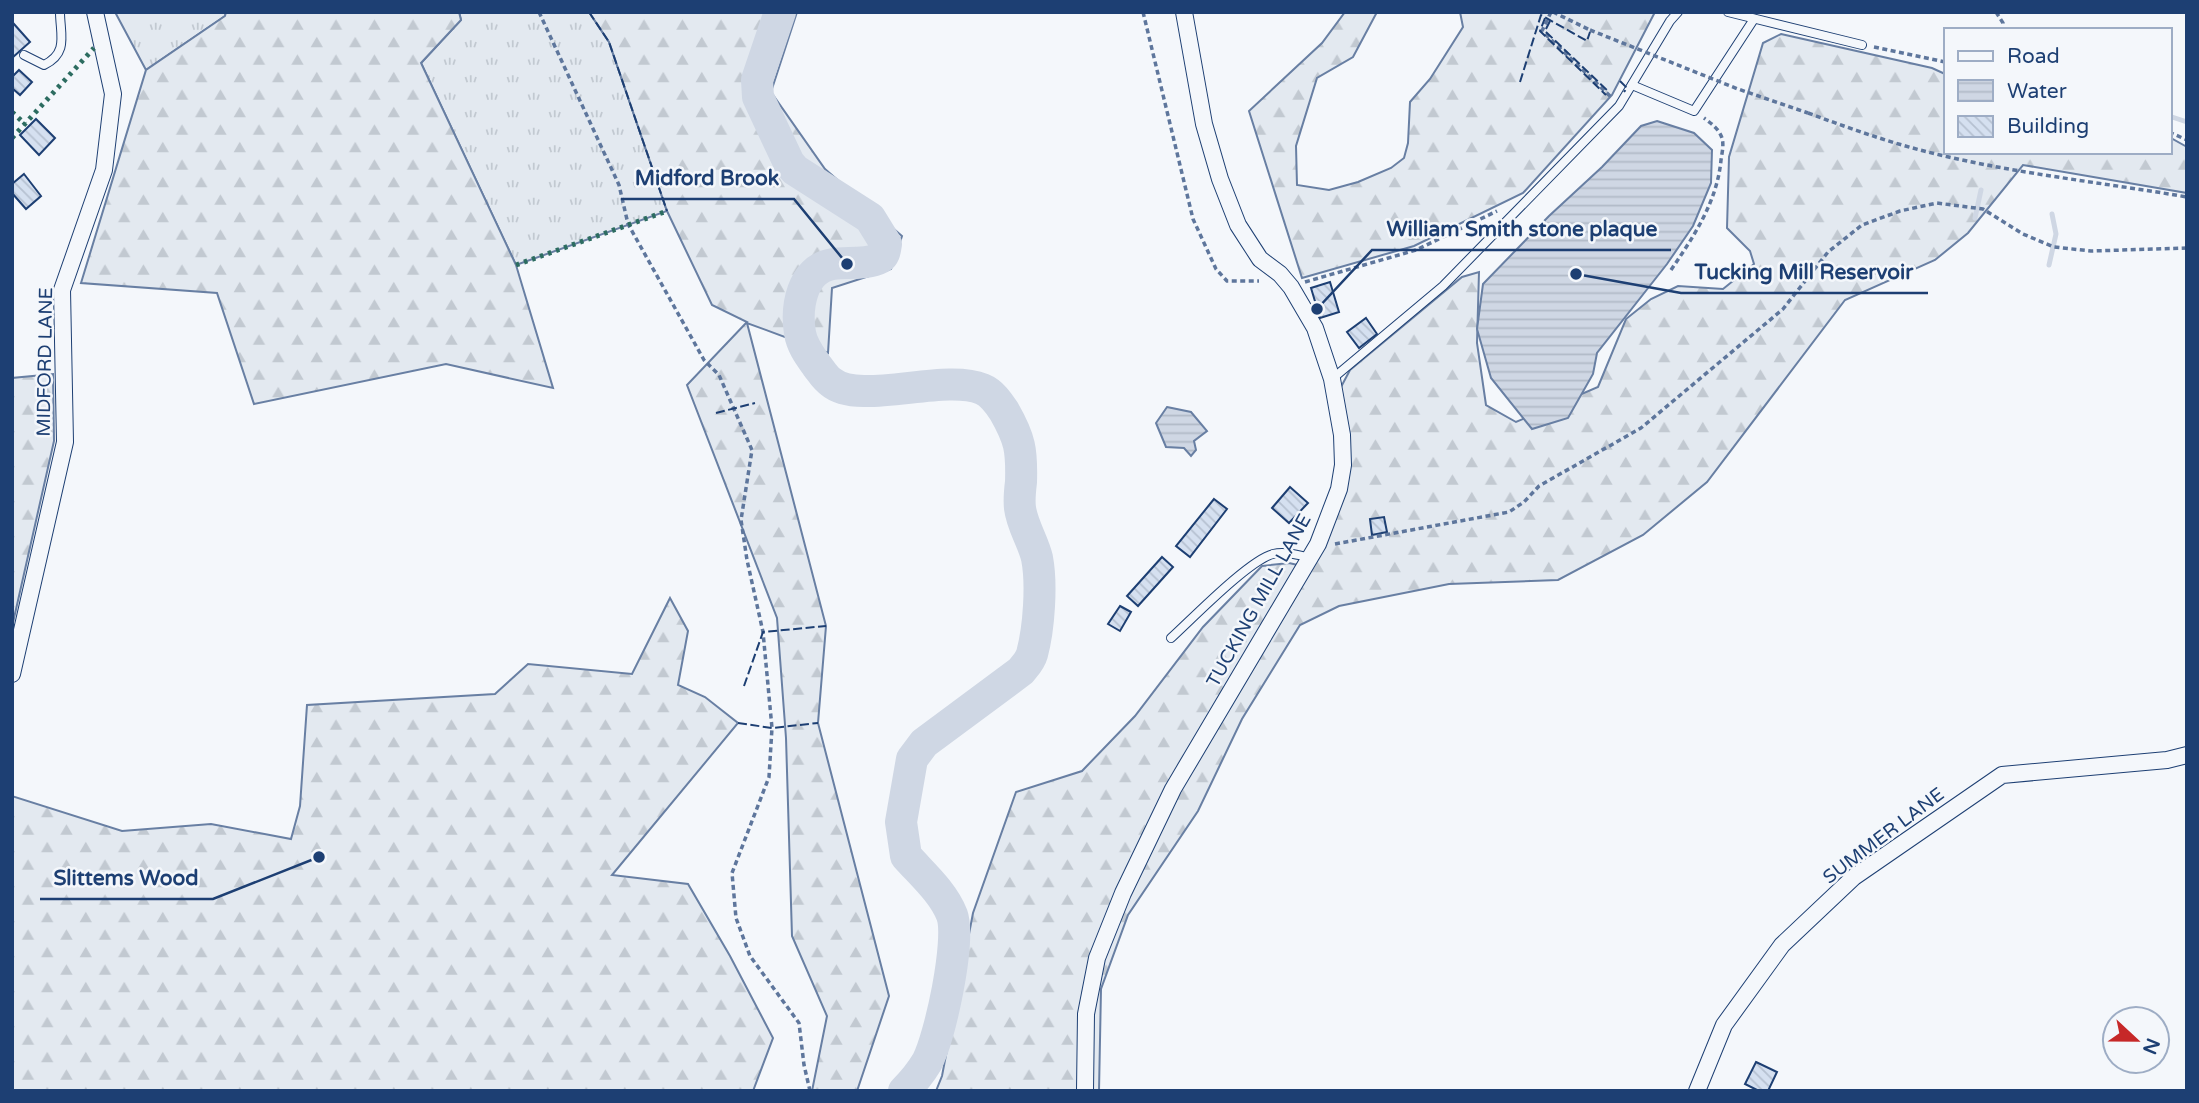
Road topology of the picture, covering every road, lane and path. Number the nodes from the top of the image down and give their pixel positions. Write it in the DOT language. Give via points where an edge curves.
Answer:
graph roads {
  1 [pos="60,12"];
  2 [pos="95,12"];
  3 [pos="539,12"];
  4 [pos="1184,12"];
  5 [pos="1552,12"];
  6 [pos="1678,12"];
  7 [pos="1728,12"];
  8 [pos="1996,12"];
  9 [pos="1754,19"];
  10 [pos="2003,28"];
  11 [pos="1862,45"];
  12 [pos="24,55"];
  13 [pos="1944,62"];
  14 [pos="1632,85"];
  15 [pos="1608,94"];
  16 [pos="1615,101"];
  17 [pos="1694,111"];
  18 [pos="2171,133"];
  19 [pos="2187,140"];
  20 [pos="2187,197"];
  21 [pos="1506,206"];
  22 [pos="2187,248"];
  23 [pos="1671,270"];
  24 [pos="1291,286"];
  25 [pos="1332,379"];
  26 [pos="1314,551"];
  27 [pos="1171,638"];
  28 [pos="12,674"];
  29 [pos="2187,755"];
  30 [pos="810,1091"];
  31 [pos="1085,1091"];
  32 [pos="1697,1091"];
  1 -- 12 [label="lane" via="63,40 57,56 44,65"];
  2 -- 28 [label="street, MIDFORD LANE" via="113,94 104,170 62,290 65,442"];
  3 -- 30 [label="path" via="619,186 628,225 704,360 719,375 752,450 741,520 763,632 772,728 769,777 732,873 736,918 751,956 799,1023"];
  4 -- 24 [label="street, TUCKING MILL LANE" via="1204,124 1220,179 1238,225 1260,259"];
  5 -- 15 [label="path" via="1542,31"];
  5 -- 20 [label="path, bridge" via="1738,89 1877,138 1979,163"];
  6 -- 14 [label="lane"];
  7 -- 9 [label="lane"];
  8 -- 10 [label="path"];
  9 -- 11 [label="lane"];
  9 -- 17 [label="lane"];
  11 -- 13 [label="path"];
  14 -- 16 [label="path" via="1625,84"];
  14 -- 17 [label="lane"];
  14 -- 25 [label="lane" via="1619,106 1443,286"];
  17 -- 23 [label="path" via="1718,129 1724,141 1720,171 1710,205"];
  18 -- 19 [label="path"];
  21 -- 24 [label="path" via="1416,250"];
  22 -- 26 [label="path" via="2091,251 2054,247 2022,234 1983,209 1937,203 1900,211 1862,225 1828,252 1783,309 1641,428 1539,486 1509,512"];
  24 -- 25 [label="street, TUCKING MILL LANE" via="1315,328"];
  25 -- 26 [label="street, TUCKING MILL LANE" via="1343,465 1339,489"];
  26 -- 27 [label="lane" via="1271,554 1250,566"];
  26 -- 31 [label="street, TUCKING MILL LANE" via="1173,789 1123,893 1097,958 1086,1014"];
  29 -- 32 [label="street, SUMMER LANE" via="2002,775 1854,877 1782,945 1724,1025"];
}
